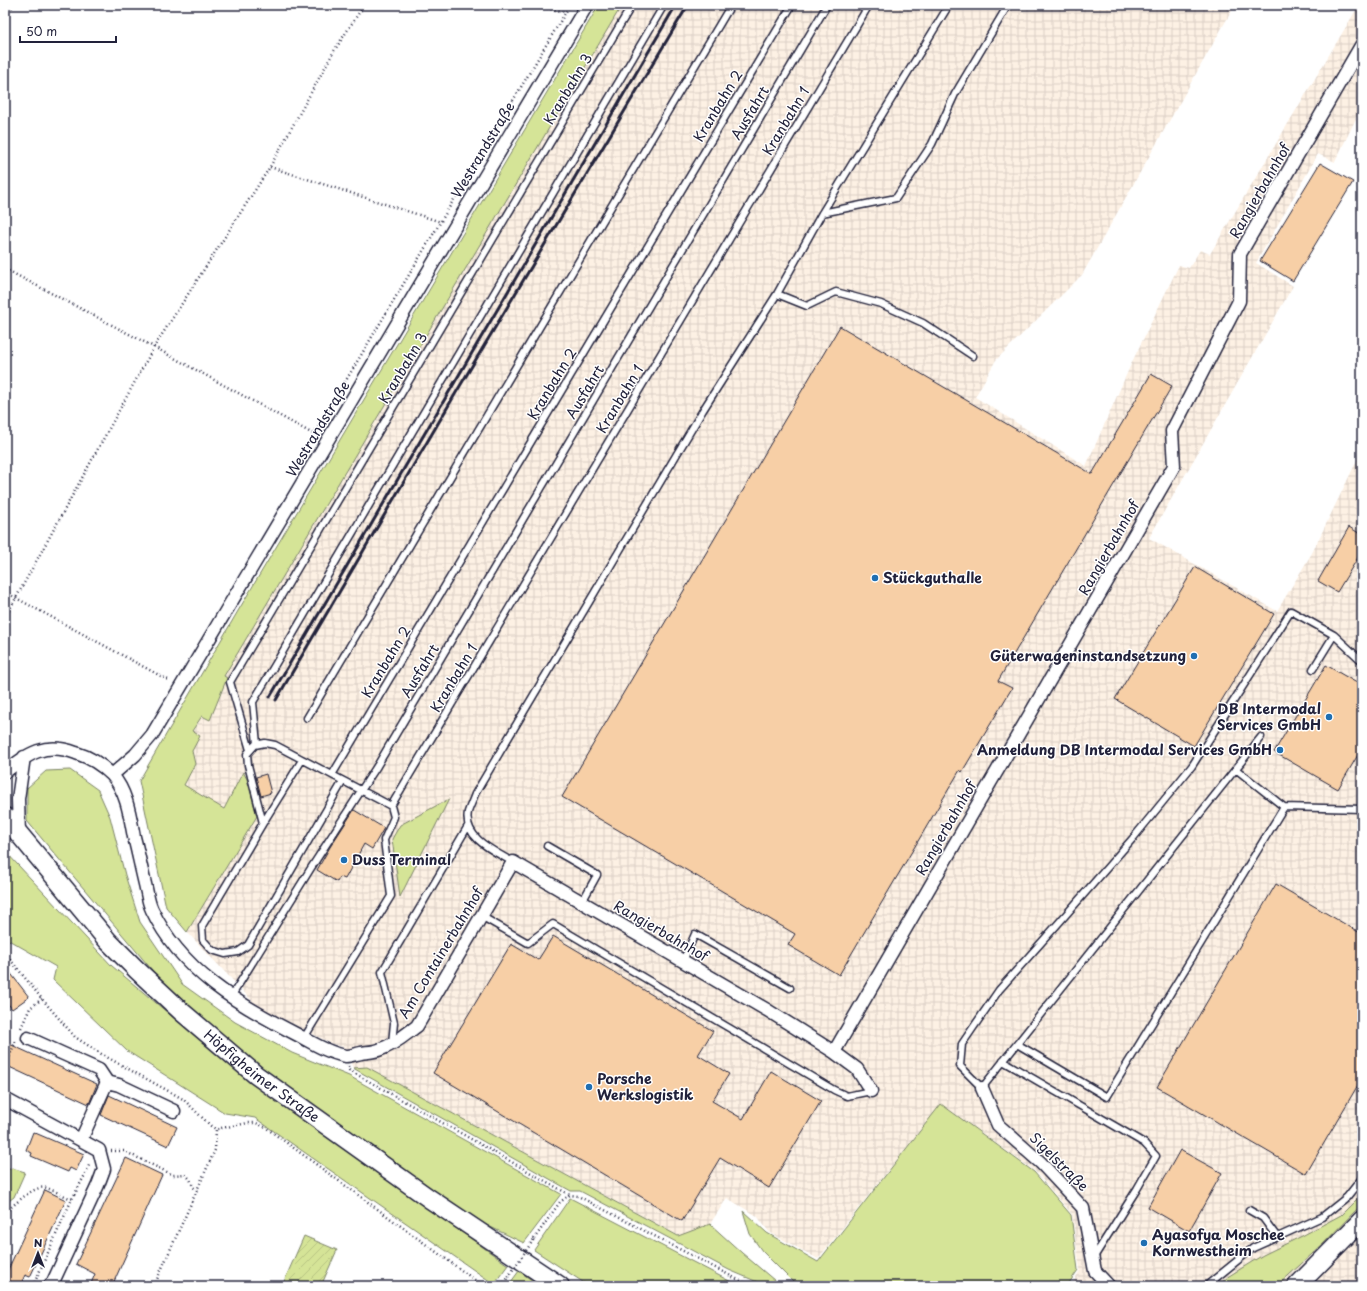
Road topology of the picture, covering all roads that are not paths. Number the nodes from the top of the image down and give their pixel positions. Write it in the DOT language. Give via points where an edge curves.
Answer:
graph roads {
  1 [pos="587,5"];
  2 [pos="632,5"];
  3 [pos="664,5"];
  4 [pos="731,5"];
  5 [pos="792,5"];
  6 [pos="827,5"];
  7 [pos="869,5"];
  8 [pos="948,5"];
  9 [pos="1008,5"];
  10 [pos="1362,44"];
  11 [pos="822,213"];
  12 [pos="777,294"];
  13 [pos="973,356"];
  14 [pos="1334,635"];
  15 [pos="1362,660"];
  16 [pos="1313,669"];
  17 [pos="307,718"];
  18 [pos="1262,737"];
  19 [pos="257,744"];
  20 [pos="250,750"];
  21 [pos="24,757"];
  22 [pos="302,760"];
  23 [pos="1237,770"];
  24 [pos="5,772"];
  25 [pos="112,775"];
  26 [pos="332,775"];
  27 [pos="343,781"];
  28 [pos="362,791"];
  29 [pos="391,806"];
  30 [pos="1284,807"];
  31 [pos="1362,809"];
  32 [pos="5,817"];
  33 [pos="262,823"];
  34 [pos="468,826"];
  35 [pos="19,836"];
  36 [pos="547,846"];
  37 [pos="512,862"];
  38 [pos="582,902"];
  39 [pos="481,916"];
  40 [pos="683,961"];
  41 [pos="790,988"];
  42 [pos="231,997"];
  43 [pos="28,1038"];
  44 [pos="304,1038"];
  45 [pos="392,1044"];
  46 [pos="1017,1044"];
  47 [pos="834,1052"];
  48 [pos="1003,1061"];
  49 [pos="106,1082"];
  50 [pos="982,1088"];
  51 [pos="871,1091"];
  52 [pos="5,1099"];
  53 [pos="174,1111"];
  54 [pos="81,1140"];
  55 [pos="1362,1179"];
  56 [pos="1249,1210"];
  57 [pos="1362,1220"];
  58 [pos="1277,1237"];
  59 [pos="1093,1258"];
  60 [pos="1302,1283"];
  61 [pos="49,1286"];
  62 [pos="560,1286"];
  63 [pos="1109,1286"];
  64 [pos="1206,1286"];
  1 -- 25 [label="street, Westrandstraße" via="152,736"];
  2 -- 20 [label="lane, Kranbahn 3" via="230,682"];
  3 -- 19 [label="lane" via="252,702"];
  4 -- 17 [label="lane"];
  5 -- 26 [label="lane, Kranbahn 2"];
  6 -- 28 [label="lane, Ausfahrt"];
  7 -- 29 [label="lane, Kranbahn 1"];
  8 -- 11 [label="lane"];
  9 -- 11 [label="lane" via="955,94 932,144 896,198"];
  10 -- 47 [label="street, Rangierbahnhof" via="1240,254 1239,301 1172,431 1174,466"];
  11 -- 12 [label="lane"];
  12 -- 13 [label="lane" via="807,306 836,292 881,304 923,323"];
  12 -- 34 [label="lane" via="703,410 475,794 468,813"];
  14 -- 15 [label="lane"];
  14 -- 16 [label="lane"];
  14 -- 50 [label="lane" via="1291,611 1192,766 1134,837 999,990 962,1044 960,1066"];
  18 -- 23 [label="lane"];
  19 -- 20 [label="lane"];
  19 -- 22 [label="lane" via="275,745"];
  20 -- 33 [label="lane, Kranbahn 3" via="247,754 248,765"];
  21 -- 24 [label="street"];
  21 -- 25 [label="street" via="43,749 72,751 97,763"];
  21 -- 35 [label="street" via="18,799"];
  22 -- 26 [label="lane"];
  22 -- 33 [label="lane"];
  23 -- 30 [label="lane"];
  23 -- 46 [label="lane"];
  25 -- 42 [label="street, Am Containerbahnhof" via="125,798 151,909 180,953 197,971"];
  26 -- 27 [label="lane"];
  27 -- 28 [label="lane"];
  27 -- 33 [label="lane" via="248,944 238,952 225,954 212,950 203,940 202,926"];
  28 -- 29 [label="lane"];
  28 -- 42 [label="lane"];
  29 -- 44 [label="lane" via="394,817 384,840 391,896"];
  30 -- 31 [label="lane"];
  30 -- 46 [label="lane" via="1107,1097"];
  32 -- 35 [label="main road, Höpfigheimer Straße"];
  34 -- 37 [label="lane" via="477,839"];
  34 -- 45 [label="lane" via="382,972 394,1023"];
  35 -- 62 [label="main road, Höpfigheimer Straße" via="108,941 182,1012 256,1075 430,1199"];
  36 -- 38 [label="lane" via="597,875"];
  37 -- 38 [label="street, Rangierbahnhof"];
  37 -- 39 [label="street, Am Containerbahnhof"];
  38 -- 40 [label="street, Rangierbahnhof"];
  39 -- 45 [label="street, Am Containerbahnhof" via="417,1026"];
  39 -- 51 [label="lane" via="528,943 552,924 834,1090 848,1096"];
  40 -- 41 [label="lane" via="695,934"];
  40 -- 47 [label="street, Rangierbahnhof"];
  42 -- 44 [label="street, Am Containerbahnhof"];
  43 -- 49 [label="street" via="99,1070"];
  44 -- 45 [label="street, Am Containerbahnhof" via="326,1050 347,1056 381,1050"];
  46 -- 48 [label="lane"];
  47 -- 51 [label="street, Rangierbahnhof" via="857,1069"];
  48 -- 50 [label="lane"];
  48 -- 59 [label="lane" via="1144,1143 1156,1156"];
  49 -- 53 [label="street" via="119,1085"];
  49 -- 54 [label="street"];
  50 -- 59 [label="street, Sigelstraße" via="998,1124 1041,1163 1082,1208"];
  52 -- 54 [label="street"];
  54 -- 61 [label="street" via="96,1149 104,1169"];
  55 -- 58 [label="lane" via="1347,1197 1322,1217"];
  56 -- 58 [label="lane" via="1263,1218"];
  57 -- 60 [label="main road"];
  58 -- 64 [label="lane" via="1253,1248"];
  59 -- 63 [label="street, Sigelstraße" via="1095,1271"];
}
